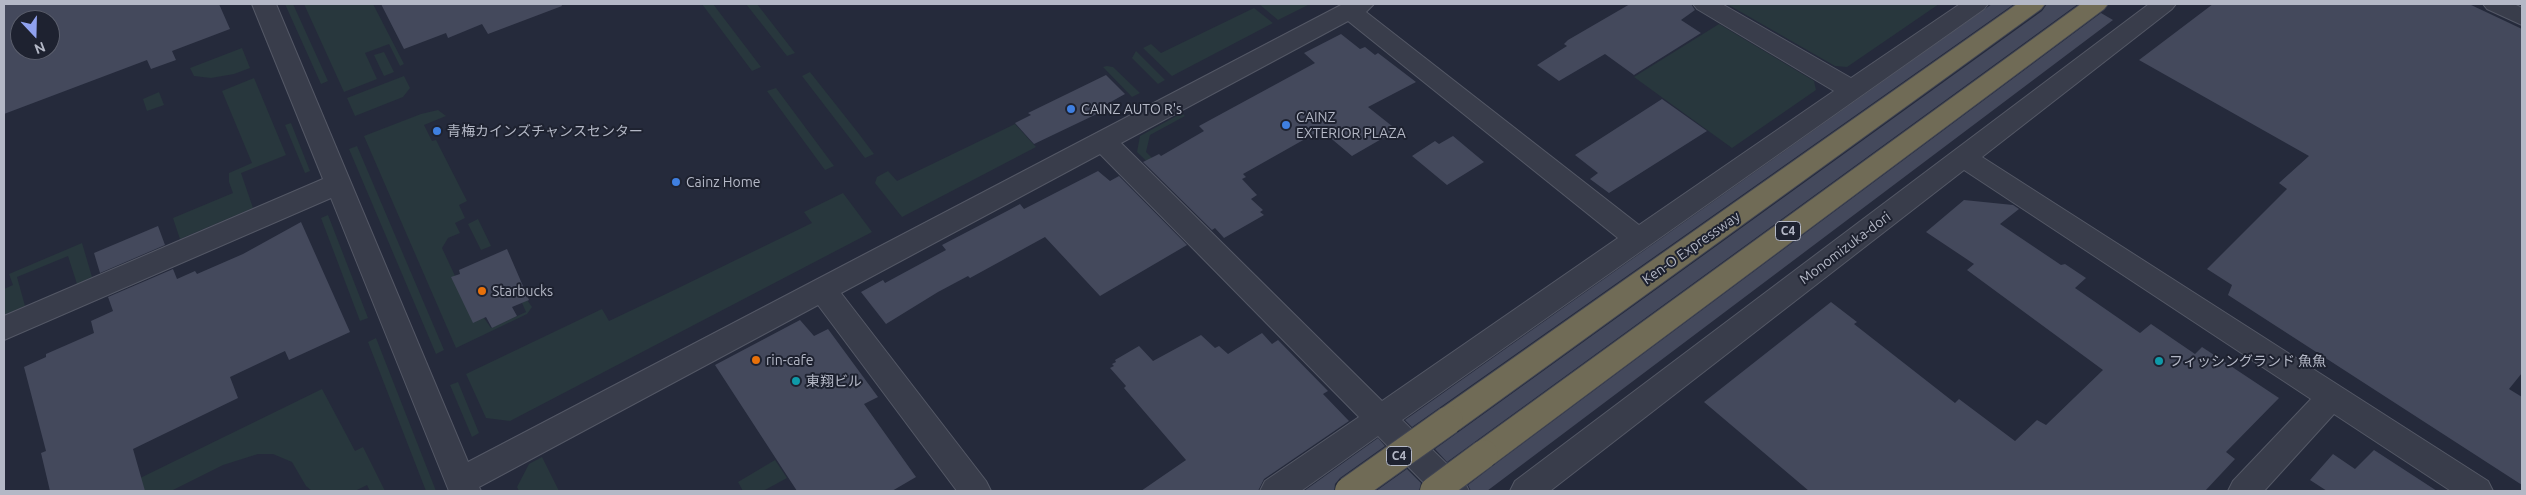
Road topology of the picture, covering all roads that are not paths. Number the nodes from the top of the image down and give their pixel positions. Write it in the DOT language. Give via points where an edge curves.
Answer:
graph roads {
  1 [pos="264,4"];
  2 [pos="1705,4"];
  3 [pos="1976,4"];
  4 [pos="2033,4"];
  5 [pos="2096,4"];
  6 [pos="2164,4"];
  7 [pos="2495,4"];
  8 [pos="1355,7"];
  9 [pos="2522,17"];
  10 [pos="1852,90"];
  11 [pos="1102,140"];
  12 [pos="1964,157"];
  13 [pos="340,183"];
  14 [pos="1638,239"];
  15 [pos="822,289"];
  16 [pos="4,328"];
  17 [pos="2332,396"];
  18 [pos="1381,418"];
  19 [pos="463,486"];
  20 [pos="975,491"];
  21 [pos="1276,491"];
  22 [pos="1349,491"];
  23 [pos="1434,491"];
  24 [pos="1453,491"];
  25 [pos="1526,491"];
  26 [pos="2244,491"];
  27 [pos="2477,491"];
  1 -- 13 [label="street"];
  2 -- 10 [label="street"];
  3 -- 10 [label="street"];
  4 -- 22 [label="highway, Ken-O Expressway / C4, bridge"];
  5 -- 23 [label="highway, C4, bridge"];
  6 -- 12 [label="street, Monomizuka-dori"];
  7 -- 9 [label="street"];
  8 -- 11 [label="street"];
  8 -- 14 [label="street"];
  10 -- 14 [label="street"];
  11 -- 15 [label="street"];
  11 -- 18 [label="street"];
  12 -- 17 [label="street"];
  12 -- 25 [label="street, Monomizuka-dori"];
  13 -- 16 [label="street"];
  13 -- 19 [label="street"];
  14 -- 18 [label="street"];
  15 -- 19 [label="street"];
  15 -- 20 [label="street"];
  17 -- 26 [label="street"];
  17 -- 27 [label="street"];
  18 -- 21 [label="street"];
  18 -- 24 [label="street"];
}
